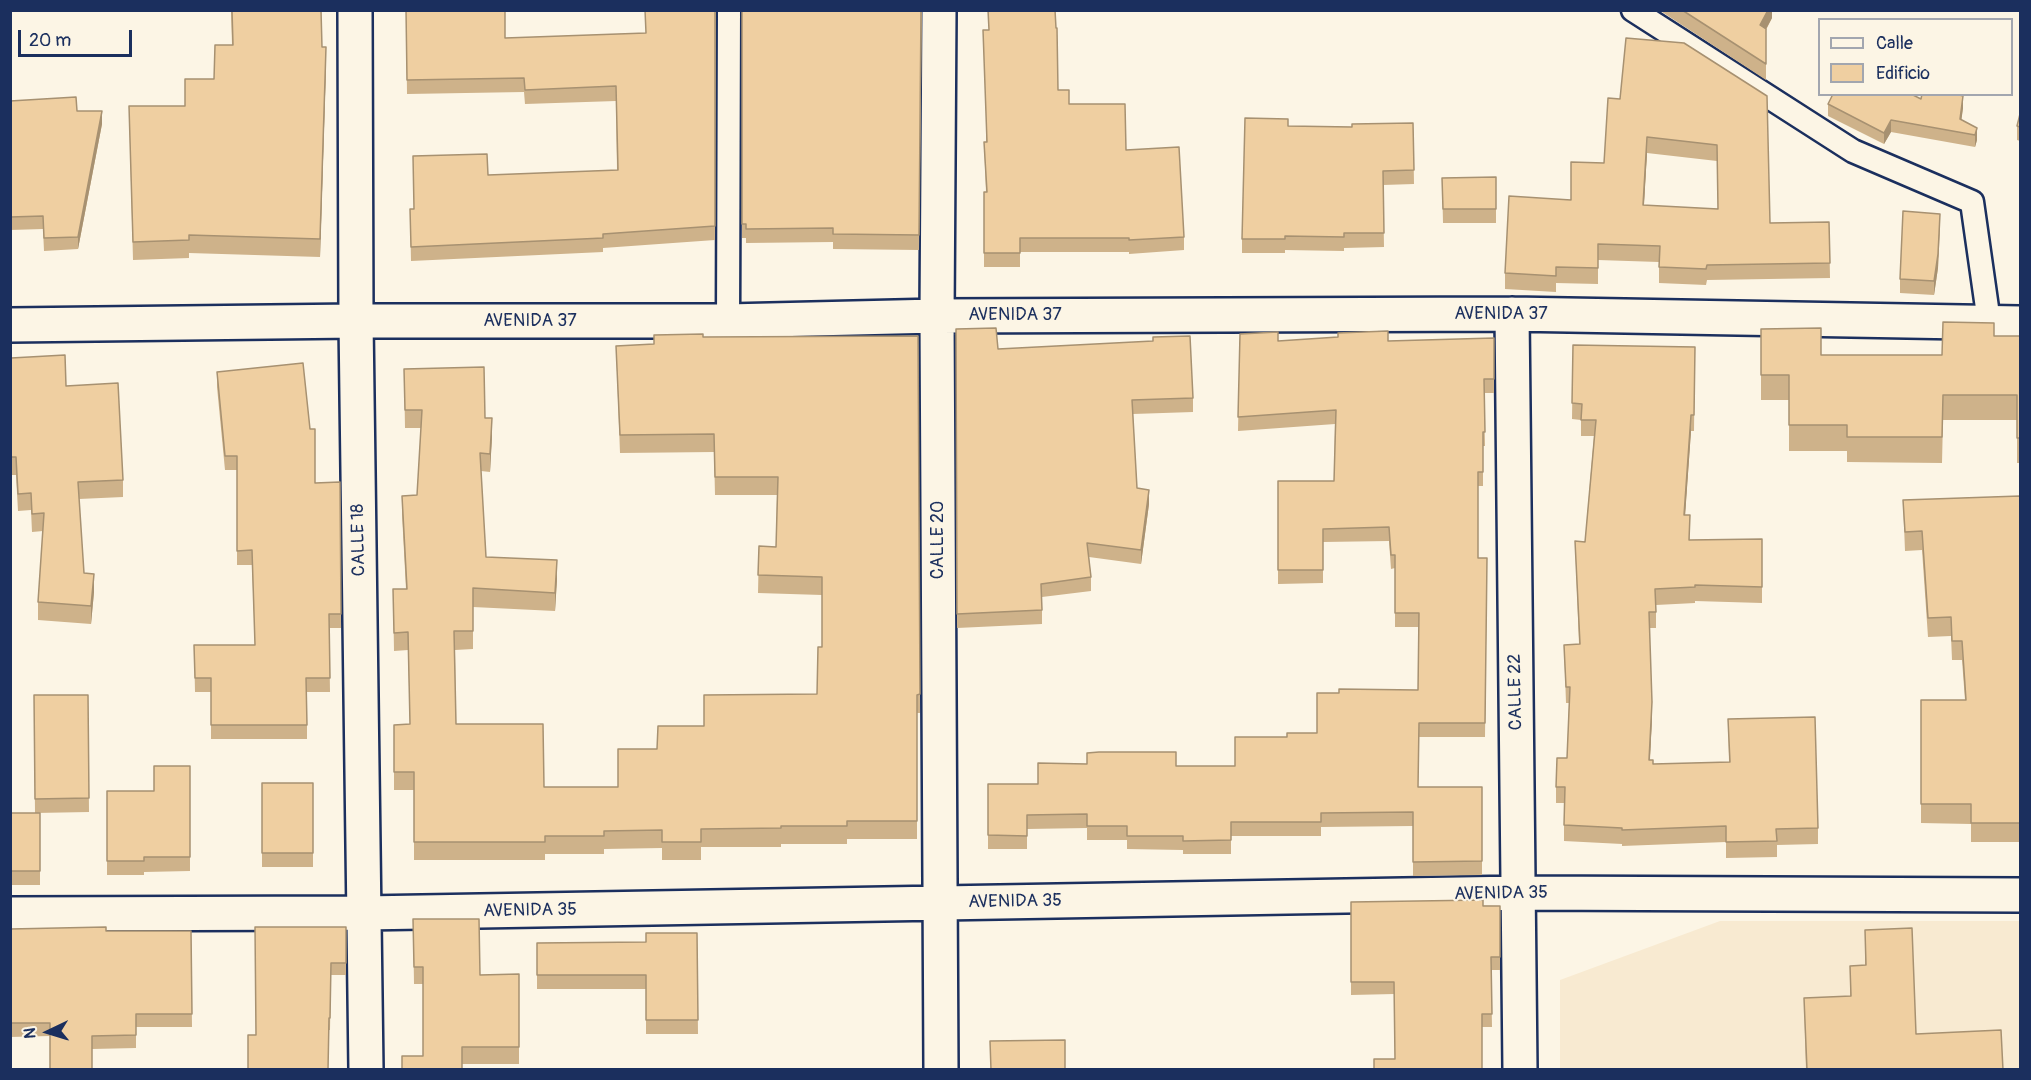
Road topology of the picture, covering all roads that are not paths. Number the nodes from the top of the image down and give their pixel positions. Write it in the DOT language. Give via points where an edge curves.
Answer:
graph roads {
  1 [pos="355,10"];
  2 [pos="729,10"];
  3 [pos="939,10"];
  4 [pos="1633,10"];
  5 [pos="1512,314"];
  6 [pos="938,315"];
  7 [pos="356,321"];
  8 [pos="728,321"];
  9 [pos="2005,322"];
  10 [pos="10,325"];
  11 [pos="1519,893"];
  12 [pos="2020,895"];
  13 [pos="940,903"];
  14 [pos="10,914"];
  15 [pos="364,914"];
  16 [pos="366,1070"];
  17 [pos="941,1070"];
  18 [pos="1520,1070"];
  1 -- 7 [label="street, CALLE 18"];
  2 -- 8 [label="lane"];
  3 -- 6 [label="street, CALLE 20"];
  4 -- 9 [label="lane" via="1853,151 1972,202"];
  5 -- 6 [label="street, AVENIDA 37"];
  5 -- 9 [label="street, AVENIDA 37"];
  5 -- 11 [label="street, CALLE 22"];
  6 -- 8 [label="street, AVENIDA 37"];
  6 -- 13 [label="street, CALLE 20"];
  7 -- 8 [label="street, AVENIDA 37"];
  7 -- 10 [label="street, AVENIDA 37"];
  7 -- 15 [label="street, CALLE 18"];
  11 -- 12 [label="street, AVENIDA 35"];
  11 -- 13 [label="street, AVENIDA 35"];
  11 -- 18 [label="street, CALLE 22"];
  13 -- 15 [label="street, AVENIDA 35"];
  13 -- 17 [label="street, CALLE 20"];
  14 -- 15 [label="street, AVENIDA 35"];
  15 -- 16 [label="street, CALLE 18"];
}
